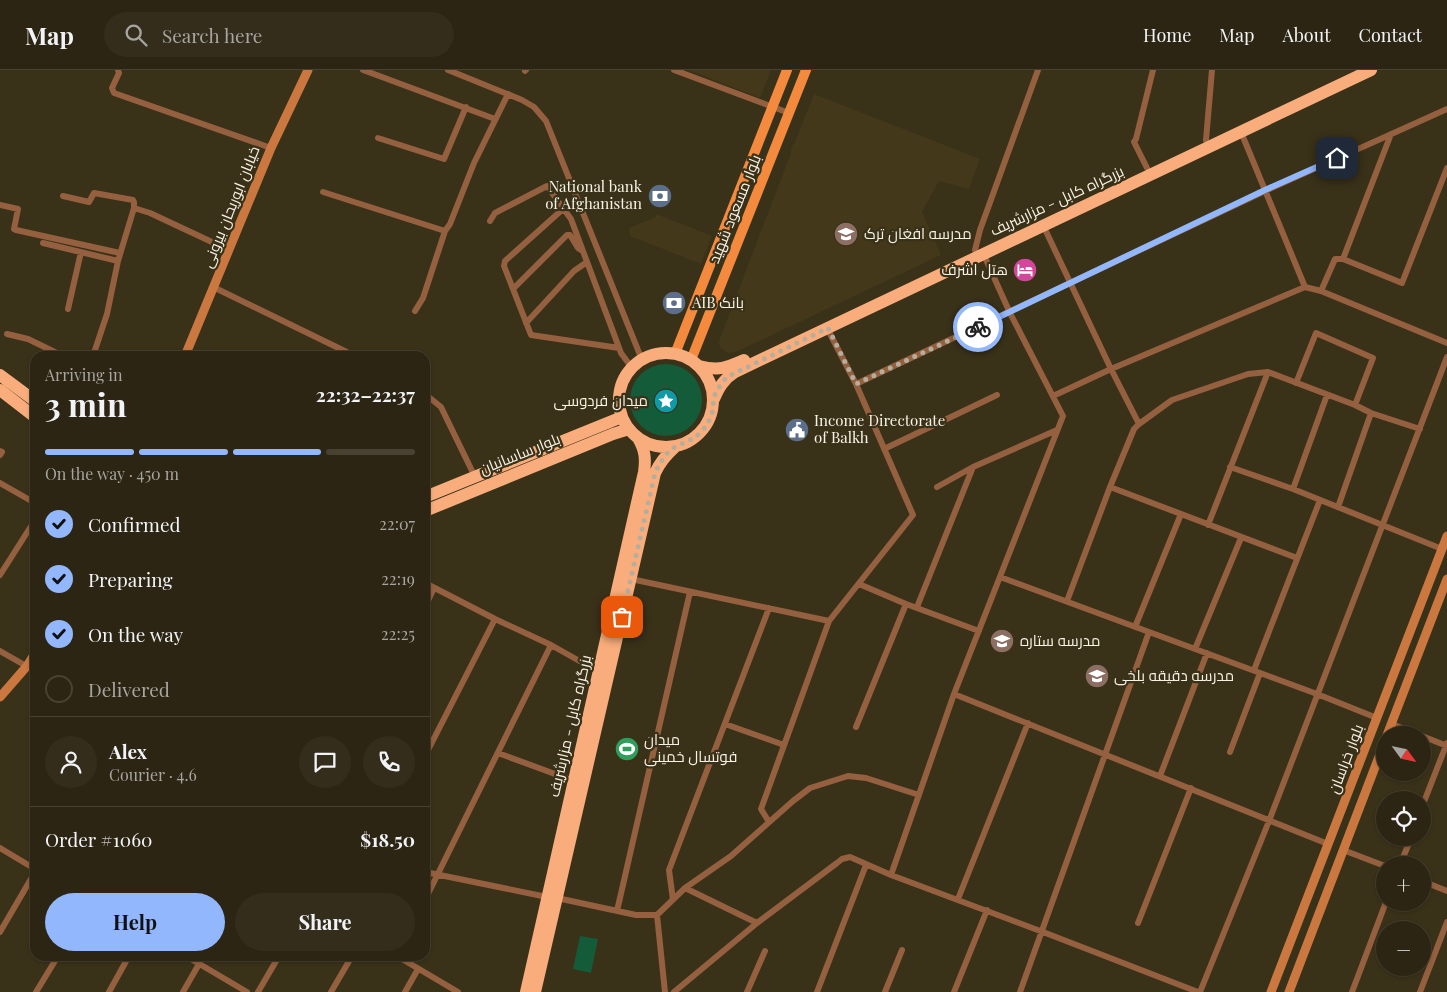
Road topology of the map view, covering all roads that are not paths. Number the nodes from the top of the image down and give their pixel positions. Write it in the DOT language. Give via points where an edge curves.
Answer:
graph roads {
  1 [pos="118,70"];
  2 [pos="308,70"];
  3 [pos="363,70"];
  4 [pos="448,70"];
  5 [pos="674,70"];
  6 [pos="787,70"];
  7 [pos="806,70"];
  8 [pos="1038,70"];
  9 [pos="1153,70"];
  10 [pos="1212,70"];
  11 [pos="1353,70"];
  12 [pos="1371,70"];
  13 [pos="508,94"];
  14 [pos="773,107"];
  15 [pos="466,108"];
  16 [pos="1447,108"];
  17 [pos="789,113"];
  18 [pos="496,119"];
  19 [pos="1241,132"];
  20 [pos="1391,134"];
  21 [pos="378,138"];
  22 [pos="1206,140"];
  23 [pos="270,148"];
  24 [pos="1147,168"];
  25 [pos="1447,168"];
  26 [pos="1265,190"];
  27 [pos="323,192"];
  28 [pos="63,196"];
  29 [pos="0,205"];
  30 [pos="134,208"];
  31 [pos="563,209"];
  32 [pos="490,221"];
  33 [pos="1043,225"];
  34 [pos="446,231"];
  35 [pos="43,243"];
  36 [pos="229,250"];
  37 [pos="582,251"];
  38 [pos="81,252"];
  39 [pos="979,252"];
  40 [pos="120,254"];
  41 [pos="1342,259"];
  42 [pos="118,261"];
  43 [pos="586,262"];
  44 [pos="1070,283"];
  45 [pos="213,287"];
  46 [pos="1305,287"];
  47 [pos="513,289"];
  48 [pos="1321,292"];
  49 [pos="68,309"];
  50 [pos="415,311"];
  51 [pos="1010,313"];
  52 [pos="526,323"];
  53 [pos="828,328"];
  54 [pos="6,334"];
  55 [pos="1447,343"];
  56 [pos="619,348"];
  57 [pos="776,349"];
  58 [pos="52,351"];
  59 [pos="94,351"];
  60 [pos="186,351"];
  61 [pos="345,351"];
  62 [pos="674,354"];
  63 [pos="1447,357"];
  64 [pos="642,360"];
  65 [pos="695,363"];
  66 [pos="632,368"];
  67 [pos="1111,369"];
  68 [pos="1268,372"];
  69 [pos="0,375"];
  70 [pos="1296,383"];
  71 [pos="856,384"];
  72 [pos="0,390"];
  73 [pos="997,395"];
  74 [pos="1327,395"];
  75 [pos="1053,396"];
  76 [pos="30,397"];
  77 [pos="430,398"];
  78 [pos="714,399"];
  79 [pos="1355,406"];
  80 [pos="30,413"];
  81 [pos="1371,413"];
  82 [pos="622,417"];
  83 [pos="1139,424"];
  84 [pos="1420,429"];
  85 [pos="1057,430"];
  86 [pos="633,433"];
  87 [pos="675,447"];
  88 [pos="884,449"];
  89 [pos="0,451"];
  90 [pos="0,455"];
  91 [pos="973,467"];
  92 [pos="1230,467"];
  93 [pos="475,477"];
  94 [pos="0,482"];
  95 [pos="1110,486"];
  96 [pos="937,487"];
  97 [pos="1293,490"];
  98 [pos="430,495"];
  99 [pos="30,500"];
  100 [pos="1320,500"];
  101 [pos="1338,507"];
  102 [pos="430,509"];
  103 [pos="1180,514"];
  104 [pos="1208,525"];
  105 [pos="1383,525"];
  106 [pos="30,528"];
  107 [pos="1447,536"];
  108 [pos="1241,538"];
  109 [pos="1442,548"];
  110 [pos="1297,558"];
  111 [pos="0,576"];
  112 [pos="1000,577"];
  113 [pos="631,579"];
  114 [pos="1447,580"];
  115 [pos="859,584"];
  116 [pos="430,585"];
  117 [pos="434,588"];
  118 [pos="690,592"];
  119 [pos="430,596"];
  120 [pos="1067,601"];
  121 [pos="906,604"];
  122 [pos="917,607"];
  123 [pos="769,608"];
  124 [pos="495,619"];
  125 [pos="830,621"];
  126 [pos="1135,626"];
  127 [pos="979,631"];
  128 [pos="1150,632"];
  129 [pos="551,645"];
  130 [pos="1195,649"];
  131 [pos="0,651"];
  132 [pos="1207,653"];
  133 [pos="30,668"];
  134 [pos="30,670"];
  135 [pos="599,672"];
  136 [pos="1257,672"];
  137 [pos="954,694"];
  138 [pos="1317,694"];
  139 [pos="0,697"];
  140 [pos="1377,718"];
  141 [pos="1028,723"];
  142 [pos="725,724"];
  143 [pos="1392,724"];
  144 [pos="1397,726"];
  145 [pos="856,727"];
  146 [pos="1431,739"];
  147 [pos="784,745"];
  148 [pos="1447,745"];
  149 [pos="430,746"];
  150 [pos="1230,752"];
  151 [pos="498,753"];
  152 [pos="1105,754"];
  153 [pos="1376,764"];
  154 [pos="1160,776"];
  155 [pos="1353,779"];
  156 [pos="574,781"];
  157 [pos="1368,785"];
  158 [pos="1191,788"];
  159 [pos="1428,791"];
  160 [pos="919,794"];
  161 [pos="1269,821"];
  162 [pos="769,822"];
  163 [pos="1328,844"];
  164 [pos="0,848"];
  165 [pos="1343,850"];
  166 [pos="1376,863"];
  167 [pos="866,865"];
  168 [pos="30,867"];
  169 [pos="430,873"];
  170 [pos="438,874"];
  171 [pos="891,875"];
  172 [pos="30,879"];
  173 [pos="1431,885"];
  174 [pos="685,888"];
  175 [pos="430,890"];
  176 [pos="1447,891"];
  177 [pos="552,897"];
  178 [pos="958,899"];
  179 [pos="673,900"];
  180 [pos="987,910"];
  181 [pos="617,911"];
  182 [pos="1383,911"];
  183 [pos="657,915"];
  184 [pos="1447,922"];
  185 [pos="758,923"];
  186 [pos="1138,923"];
  187 [pos="0,932"];
  188 [pos="1043,932"];
  189 [pos="902,950"];
  190 [pos="765,951"];
  191 [pos="55,961"];
  192 [pos="126,961"];
  193 [pos="194,961"];
  194 [pos="276,961"];
  195 [pos="349,961"];
  196 [pos="405,961"];
  197 [pos="199,964"];
  198 [pos="418,969"];
  199 [pos="36,992"];
  200 [pos="109,992"];
  201 [pos="183,992"];
  202 [pos="247,992"];
  203 [pos="258,992"];
  204 [pos="331,992"];
  205 [pos="405,992"];
  206 [pos="458,992"];
  207 [pos="526,992"];
  208 [pos="535,992"];
  209 [pos="664,992"];
  210 [pos="674,992"];
  211 [pos="748,992"];
  212 [pos="817,992"];
  213 [pos="885,992"];
  214 [pos="954,992"];
  215 [pos="1020,992"];
  216 [pos="1199,992"];
  217 [pos="1271,992"];
  218 [pos="1288,992"];
  219 [pos="1352,992"];
  220 [pos="1420,992"];
  1 -- 23 [label="street" via="120,73 112,88 114,93"];
  2 -- 23 [label="main road, خیابان ابوریحان بیرونی"];
  3 -- 15 [label="street"];
  4 -- 13 [label="street"];
  5 -- 14 [label="street"];
  6 -- 14 [label="main road, بلوار مسعود شهید"];
  7 -- 17 [label="main road, بلوار مسعود شهید"];
  8 -- 39 [label="street" via="980,230"];
  9 -- 24 [label="street" via="1134,143"];
  10 -- 22 [label="street"];
  11 -- 22 [label="highway, بزرگراه کابل - مزارشریف"];
  12 -- 19 [label="highway, بزرگراه کابل - مزارشریف"];
  13 -- 18 [label="street"];
  13 -- 64 [label="street" via="534,107 546,121"];
  14 -- 17 [label="street"];
  14 -- 62 [label="main road, بلوار مسعود شهید"];
  15 -- 18 [label="street"];
  15 -- 21 [label="street" via="444,159"];
  16 -- 20 [label="street"];
  17 -- 65 [label="main road, بلوار مسعود شهید"];
  18 -- 34 [label="street"];
  19 -- 26 [label="street"];
  19 -- 33 [label="highway, بزرگراه کابل - مزارشریف"];
  20 -- 26 [label="street"];
  20 -- 41 [label="street"];
  22 -- 24 [label="highway, بزرگراه کابل - مزارشریف"];
  23 -- 36 [label="main road, خیابان ابوریحان بیرونی"];
  24 -- 39 [label="highway, بزرگراه کابل - مزارشریف"];
  25 -- 41 [label="street" via="1402,283"];
  26 -- 44 [label="street"];
  26 -- 46 [label="street"];
  27 -- 34 [label="street"];
  28 -- 30 [label="street" via="89,202 94,193 133,200"];
  29 -- 40 [label="street" via="18,209 16,230"];
  30 -- 36 [label="street"];
  30 -- 40 [label="street"];
  31 -- 32 [label="street" via="546,186 495,213"];
  31 -- 37 [label="street" via="571,219"];
  31 -- 47 [label="street" via="505,261"];
  33 -- 39 [label="highway, بزرگراه کابل - مزارشریف"];
  33 -- 44 [label="street"];
  34 -- 50 [label="street"];
  35 -- 38 [label="street"];
  36 -- 45 [label="main road, خیابان ابوریحان بیرونی"];
  37 -- 43 [label="street"];
  37 -- 47 [label="street" via="567,235"];
  38 -- 42 [label="street"];
  38 -- 49 [label="street"];
  39 -- 51 [label="street"];
  39 -- 53 [label="highway, بزرگراه کابل - مزارشریف"];
  39 -- 57 [label="highway, بزرگراه کابل - مزارشریف"];
  40 -- 42 [label="street"];
  41 -- 48 [label="street" via="1335,259"];
  42 -- 59 [label="street" via="107,314"];
  43 -- 52 [label="street"];
  43 -- 56 [label="street"];
  44 -- 51 [label="street"];
  44 -- 67 [label="street"];
  45 -- 60 [label="main road, خیابان ابوریحان بیرونی"];
  45 -- 61 [label="street"];
  46 -- 48 [label="street"];
  46 -- 67 [label="street"];
  47 -- 52 [label="street"];
  48 -- 55 [label="street"];
  51 -- 71 [label="street"];
  51 -- 75 [label="street"];
  52 -- 56 [label="street" via="531,336"];
  53 -- 57 [label="highway, بزرگراه کابل - مزارشریف"];
  53 -- 71 [label="street"];
  54 -- 58 [label="street"];
  56 -- 66 [label="street"];
  57 -- 65 [label="highway, بزرگراه کابل - مزارشریف" via="721,369"];
  57 -- 78 [label="highway, بزرگراه کابل - مزارشریف" via="727,377"];
  62 -- 64 [label="highway" via="658,354"];
  62 -- 65 [label="highway"];
  63 -- 84 [label="street"];
  64 -- 66 [label="highway"];
  65 -- 78 [label="highway" via="707,376"];
  66 -- 82 [label="highway" via="619,397"];
  67 -- 75 [label="street"];
  67 -- 83 [label="street"];
  68 -- 70 [label="street"];
  68 -- 83 [label="street" via="1248,374 1172,400"];
  68 -- 92 [label="street"];
  69 -- 76 [label="highway"];
  70 -- 74 [label="street"];
  70 -- 79 [label="street" via="1316,333 1373,358"];
  71 -- 88 [label="street"];
  72 -- 80 [label="highway"];
  73 -- 88 [label="street"];
  74 -- 79 [label="street"];
  74 -- 97 [label="street"];
  75 -- 85 [label="street" via="1062,416"];
  77 -- 93 [label="street" via="441,407"];
  78 -- 87 [label="highway" via="707,424 699,435"];
  79 -- 81 [label="street"];
  81 -- 84 [label="street"];
  81 -- 101 [label="street"];
  82 -- 86 [label="highway"];
  82 -- 93 [label="highway, بلوار ساسانیان"];
  83 -- 95 [label="street"];
  84 -- 105 [label="street"];
  85 -- 91 [label="street"];
  85 -- 112 [label="street"];
  86 -- 87 [label="highway" via="650,444"];
  86 -- 102 [label="highway, بلوار ساسانیان" via="613,434"];
  86 -- 135 [label="highway, بزرگراه کابل - مزارشریف" via="644,448 646,459"];
  87 -- 113 [label="highway, بزرگراه کابل - مزارشریف" via="655,473"];
  88 -- 115 [label="street" via="913,515"];
  89 -- 90 [label="street"];
  91 -- 96 [label="street"];
  91 -- 122 [label="street"];
  92 -- 97 [label="street"];
  92 -- 104 [label="street"];
  93 -- 98 [label="highway, بلوار ساسانیان"];
  94 -- 99 [label="street"];
  95 -- 103 [label="street"];
  95 -- 120 [label="street"];
  97 -- 100 [label="street"];
  100 -- 101 [label="street"];
  100 -- 110 [label="street"];
  101 -- 105 [label="street"];
  103 -- 104 [label="street"];
  103 -- 126 [label="street"];
  104 -- 108 [label="street"];
  105 -- 109 [label="street"];
  105 -- 138 [label="street"];
  106 -- 111 [label="street"];
  107 -- 109 [label="main road, بلوار خراسان"];
  108 -- 110 [label="street"];
  108 -- 130 [label="street"];
  109 -- 140 [label="main road, بلوار خراسان"];
  110 -- 136 [label="street"];
  112 -- 120 [label="street"];
  112 -- 127 [label="street"];
  113 -- 118 [label="street"];
  113 -- 177 [label="highway, بزرگراه کابل - مزارشریف"];
  114 -- 143 [label="main road, بلوار خراسان"];
  115 -- 121 [label="street"];
  115 -- 125 [label="street"];
  116 -- 117 [label="street"];
  117 -- 119 [label="street"];
  117 -- 124 [label="street"];
  118 -- 123 [label="street"];
  118 -- 181 [label="street"];
  120 -- 126 [label="street"];
  121 -- 122 [label="street"];
  121 -- 145 [label="street"];
  122 -- 127 [label="street"];
  123 -- 125 [label="street"];
  123 -- 142 [label="street"];
  124 -- 129 [label="street"];
  124 -- 149 [label="street"];
  125 -- 147 [label="street"];
  126 -- 128 [label="street"];
  127 -- 137 [label="street"];
  128 -- 130 [label="street"];
  128 -- 152 [label="street"];
  129 -- 135 [label="street"];
  129 -- 151 [label="street"];
  130 -- 132 [label="street"];
  131 -- 133 [label="street"];
  132 -- 136 [label="street"];
  132 -- 154 [label="street"];
  134 -- 139 [label="main road"];
  135 -- 156 [label="highway, بزرگراه کابل - مزارشریف"];
  136 -- 138 [label="street"];
  136 -- 150 [label="street"];
  137 -- 141 [label="street"];
  137 -- 160 [label="street"];
  138 -- 140 [label="street"];
  138 -- 161 [label="street"];
  140 -- 155 [label="main road, بلوار خراسان"];
  141 -- 152 [label="street"];
  141 -- 178 [label="street"];
  142 -- 147 [label="street"];
  142 -- 179 [label="street" via="669,870"];
  143 -- 144 [label="street"];
  146 -- 148 [label="street"];
  147 -- 162 [label="street" via="761,809"];
  148 -- 159 [label="street"];
  151 -- 156 [label="street"];
  151 -- 170 [label="street"];
  152 -- 154 [label="street"];
  152 -- 188 [label="street"];
  153 -- 157 [label="main road, بلوار خراسان"];
  154 -- 158 [label="street"];
  155 -- 157 [label="main road"];
  155 -- 163 [label="main road, بلوار خراسان"];
  156 -- 177 [label="highway, بزرگراه کابل - مزارشریف"];
  157 -- 165 [label="main road, بلوار خراسان"];
  158 -- 161 [label="street"];
  158 -- 186 [label="street"];
  160 -- 162 [label="street" via="848,776 810,788"];
  160 -- 171 [label="street"];
  161 -- 163 [label="street"];
  161 -- 216 [label="street"];
  162 -- 174 [label="street" via="731,856"];
  163 -- 217 [label="main road, بلوار خراسان"];
  164 -- 168 [label="street"];
  165 -- 166 [label="street"];
  165 -- 218 [label="main road, بلوار خراسان"];
  167 -- 171 [label="street"];
  167 -- 185 [label="street" via="850,857 842,859"];
  167 -- 212 [label="street"];
  169 -- 170 [label="street"];
  170 -- 175 [label="street"];
  170 -- 177 [label="street"];
  171 -- 178 [label="street"];
  172 -- 187 [label="street"];
  173 -- 176 [label="street"];
  174 -- 179 [label="street"];
  174 -- 185 [label="street"];
  177 -- 181 [label="street"];
  177 -- 207 [label="highway, بزرگراه کابل - مزارشریف"];
  177 -- 208 [label="highway, بزرگراه کابل - مزارشریف"];
  178 -- 180 [label="street"];
  179 -- 183 [label="street"];
  180 -- 188 [label="street"];
  180 -- 214 [label="street"];
  181 -- 183 [label="street"];
  182 -- 219 [label="street"];
  183 -- 209 [label="street"];
  184 -- 220 [label="street"];
  185 -- 210 [label="street"];
  188 -- 215 [label="street"];
  188 -- 216 [label="street"];
  189 -- 213 [label="street"];
  190 -- 211 [label="street"];
  191 -- 199 [label="street"];
  192 -- 200 [label="street"];
  193 -- 197 [label="street"];
  194 -- 203 [label="street"];
  195 -- 204 [label="street"];
  196 -- 198 [label="street"];
  197 -- 201 [label="street"];
  197 -- 202 [label="street"];
  198 -- 205 [label="street"];
  198 -- 206 [label="street"];
}
